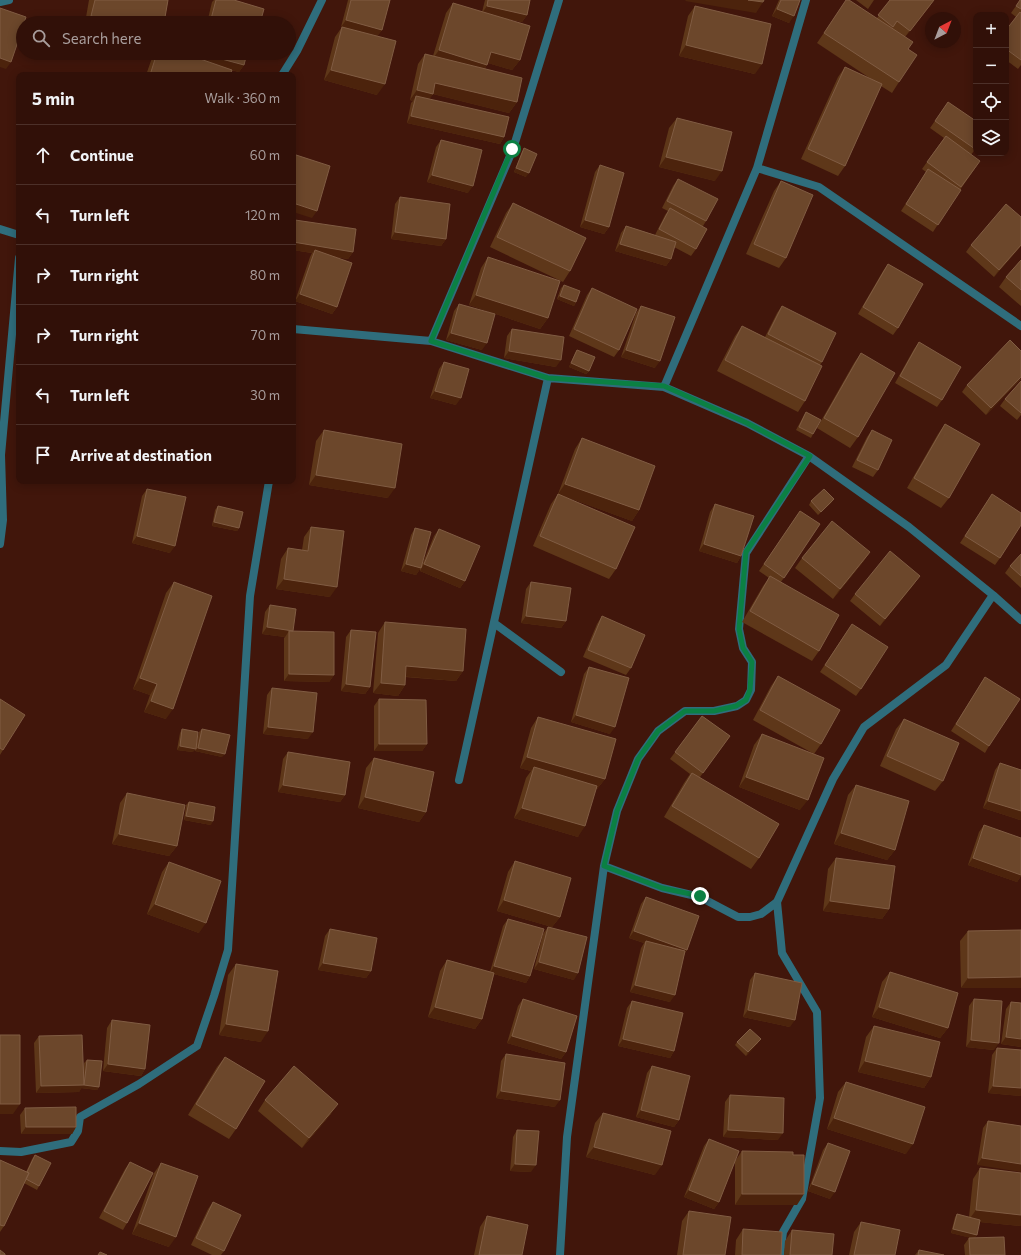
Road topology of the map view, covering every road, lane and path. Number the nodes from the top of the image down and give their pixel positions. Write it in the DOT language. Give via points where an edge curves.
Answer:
graph roads {
  1 [pos="9,0"];
  2 [pos="322,0"];
  3 [pos="559,0"];
  4 [pos="806,0"];
  5 [pos="0,2"];
  6 [pos="296,53"];
  7 [pos="291,60"];
  8 [pos="284,72"];
  9 [pos="757,168"];
  10 [pos="0,229"];
  11 [pos="16,234"];
  12 [pos="16,291"];
  13 [pos="1021,326"];
  14 [pos="296,329"];
  15 [pos="431,341"];
  16 [pos="548,378"];
  17 [pos="664,386"];
  18 [pos="810,456"];
  19 [pos="269,484"];
  20 [pos="0,544"];
  21 [pos="993,595"];
  22 [pos="1021,620"];
  23 [pos="494,623"];
  24 [pos="561,672"];
  25 [pos="459,780"];
  26 [pos="604,866"];
  27 [pos="777,902"];
  28 [pos="0,1151"];
  29 [pos="560,1255"];
  30 [pos="780,1255"];
  1 -- 5 [label="street"];
  2 -- 6 [label="street"];
  3 -- 15 [label="street" via="512,149"];
  4 -- 9 [label="street"];
  7 -- 8 [label="street"];
  9 -- 13 [label="street" via="820,187"];
  9 -- 17 [label="street"];
  10 -- 11 [label="street"];
  12 -- 20 [label="street" via="1,455 3,520"];
  14 -- 15 [label="street"];
  15 -- 16 [label="street"];
  16 -- 17 [label="street"];
  16 -- 23 [label="street"];
  17 -- 18 [label="street" via="747,423"];
  18 -- 21 [label="street" via="909,527"];
  18 -- 26 [label="street" via="746,552 739,629 743,648 752,662 750,690 746,700 736,706 714,711 685,711 658,731 635,765 617,811"];
  19 -- 28 [label="street" via="250,596 228,950 197,1046 80,1118 78,1131 71,1142 21,1152"];
  21 -- 22 [label="street"];
  21 -- 27 [label="street" via="946,664 864,728 833,779"];
  23 -- 24 [label="street"];
  23 -- 25 [label="street"];
  26 -- 27 [label="street" via="662,888 700,896 738,917 750,918 761,914"];
  26 -- 29 [label="street" via="567,1137"];
  27 -- 30 [label="street" via="782,953 817,1012 820,1098 802,1199 783,1232"];
}
